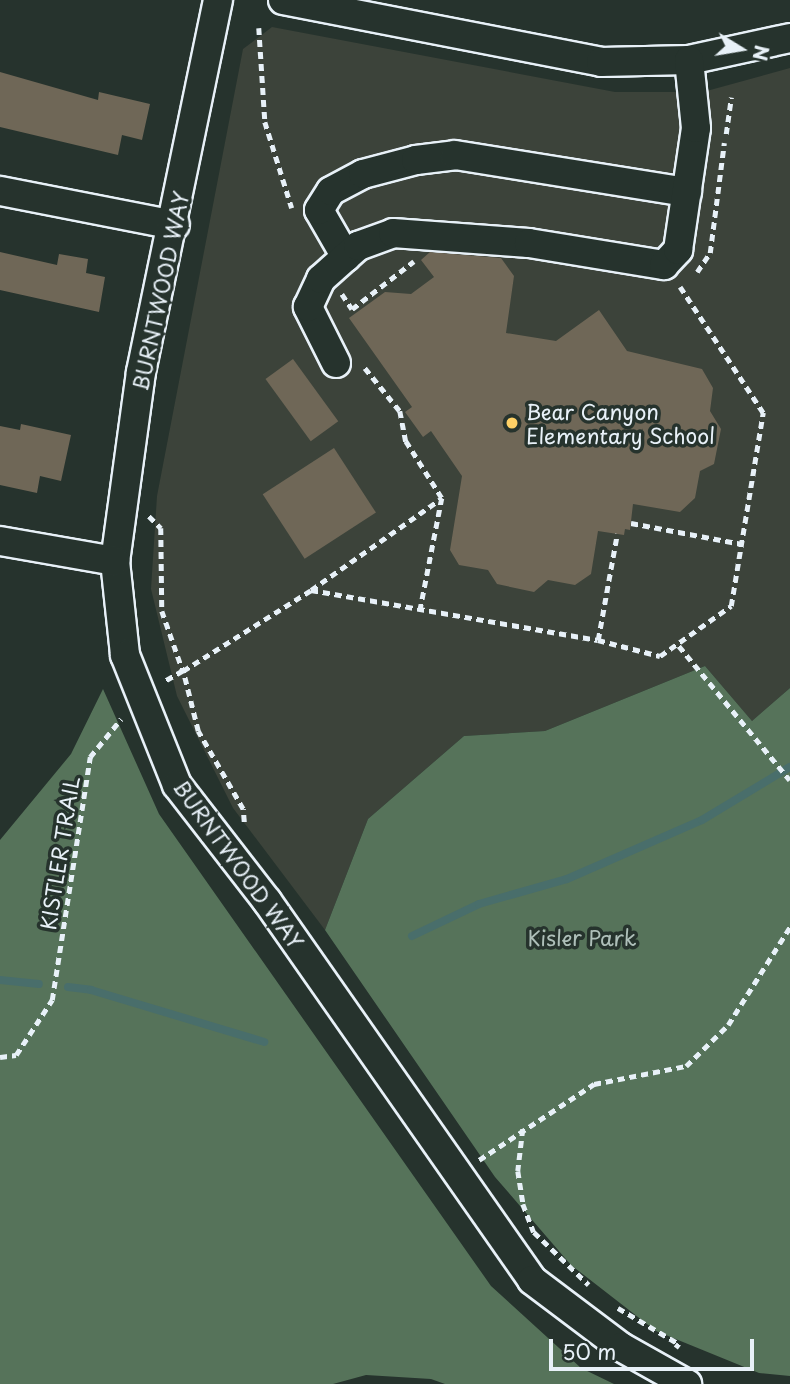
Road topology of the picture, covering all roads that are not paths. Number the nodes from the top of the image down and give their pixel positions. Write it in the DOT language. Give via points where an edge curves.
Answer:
graph roads {
  1 [pos="218,0"];
  2 [pos="283,0"];
  3 [pos="790,38"];
  4 [pos="689,60"];
  5 [pos="0,191"];
  6 [pos="687,192"];
  7 [pos="174,225"];
  8 [pos="346,257"];
  9 [pos="336,363"];
  10 [pos="0,541"];
  11 [pos="115,561"];
  12 [pos="676,1378"];
  1 -- 7 [label="street, BURNTWOOD WAY"];
  2 -- 4 [label="street" via="601,62"];
  3 -- 4 [label="street"];
  4 -- 6 [label="street" via="696,128"];
  5 -- 7 [label="street"];
  6 -- 8 [label="street" via="678,250 664,265 426,232 393,233 358,246"];
  6 -- 8 [label="street" via="455,155 416,160 363,174 331,191 319,210"];
  7 -- 11 [label="street, BURNTWOOD WAY" via="141,372"];
  8 -- 9 [label="street" via="321,279 308,307"];
  10 -- 11 [label="street"];
  11 -- 12 [label="street, BURNTWOOD WAY" via="125,655 177,785 267,901 532,1280 621,1348"];
}
